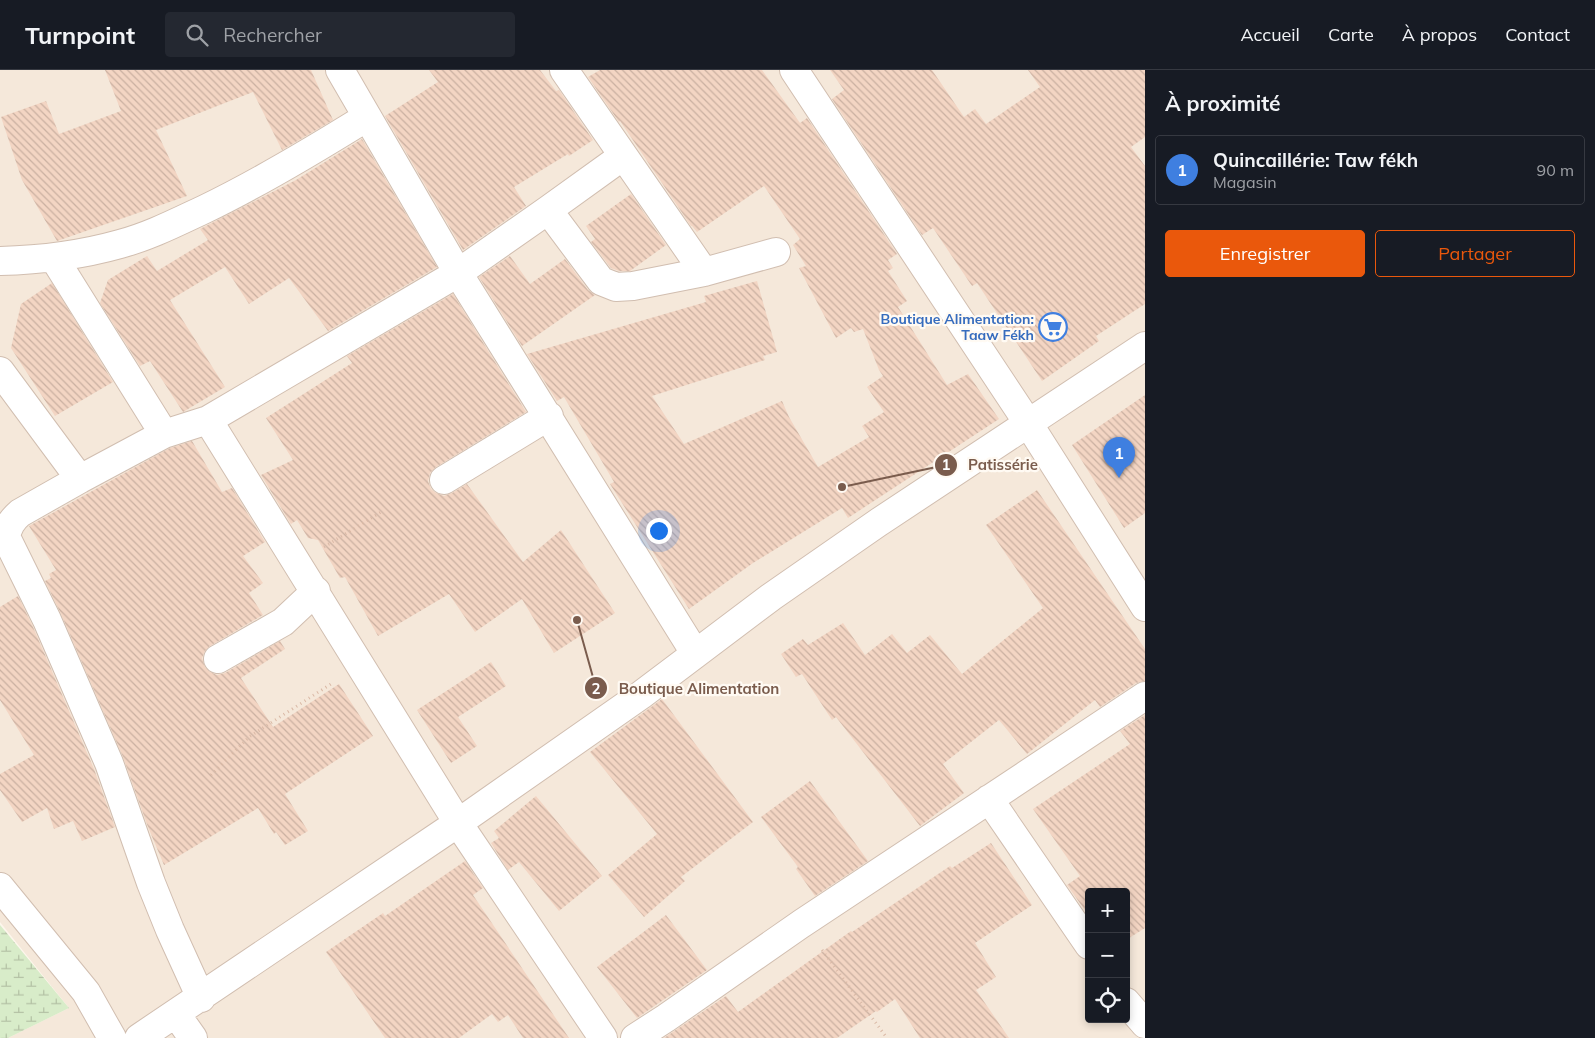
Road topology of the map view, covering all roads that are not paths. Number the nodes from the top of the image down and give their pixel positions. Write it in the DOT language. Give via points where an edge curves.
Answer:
graph roads {
  1 [pos="340,70"];
  2 [pos="564,70"];
  3 [pos="794,70"];
  4 [pos="367,117"];
  5 [pos="623,156"];
  6 [pos="548,210"];
  7 [pos="776,252"];
  8 [pos="54,258"];
  9 [pos="0,261"];
  10 [pos="704,272"];
  11 [pos="458,273"];
  12 [pos="1145,346"];
  13 [pos="0,371"];
  14 [pos="549,416"];
  15 [pos="208,420"];
  16 [pos="1028,423"];
  17 [pos="164,434"];
  18 [pos="80,479"];
  19 [pos="444,480"];
  20 [pos="316,591"];
  21 [pos="1145,607"];
  22 [pos="695,653"];
  23 [pos="218,659"];
  24 [pos="1145,696"];
  25 [pos="989,799"];
  26 [pos="458,823"];
  27 [pos="0,887"];
  28 [pos="1085,939"];
  29 [pos="200,998"];
  30 [pos="1130,1007"];
  31 [pos="176,1014"];
  32 [pos="1145,1024"];
  33 [pos="112,1038"];
  34 [pos="139,1038"];
  35 [pos="193,1038"];
  36 [pos="603,1038"];
  37 [pos="635,1038"];
  1 -- 4 [label="street"];
  2 -- 5 [label="street"];
  3 -- 16 [label="street"];
  4 -- 8 [label="street" via="299,160 162,230 120,244"];
  4 -- 11 [label="street"];
  5 -- 6 [label="street"];
  5 -- 10 [label="street"];
  6 -- 10 [label="street" via="601,281 616,287"];
  6 -- 11 [label="street"];
  7 -- 10 [label="street"];
  8 -- 9 [label="street"];
  8 -- 17 [label="street"];
  11 -- 14 [label="street"];
  11 -- 15 [label="street"];
  12 -- 16 [label="street"];
  13 -- 18 [label="street"];
  14 -- 19 [label="street"];
  14 -- 22 [label="street"];
  15 -- 17 [label="street"];
  15 -- 20 [label="street"];
  16 -- 21 [label="street"];
  16 -- 22 [label="street" via="878,522"];
  17 -- 18 [label="street"];
  18 -- 29 [label="street" via="20,513 8,527 6,537 47,620 109,763 154,891"];
  20 -- 23 [label="street" via="283,622"];
  20 -- 26 [label="street"];
  22 -- 26 [label="street"];
  24 -- 25 [label="street"];
  25 -- 28 [label="street"];
  25 -- 37 [label="street"];
  26 -- 29 [label="street"];
  26 -- 36 [label="street"];
  27 -- 33 [label="street" via="86,992"];
  29 -- 31 [label="street"];
  30 -- 32 [label="street"];
  31 -- 34 [label="street"];
  31 -- 35 [label="street"];
}
